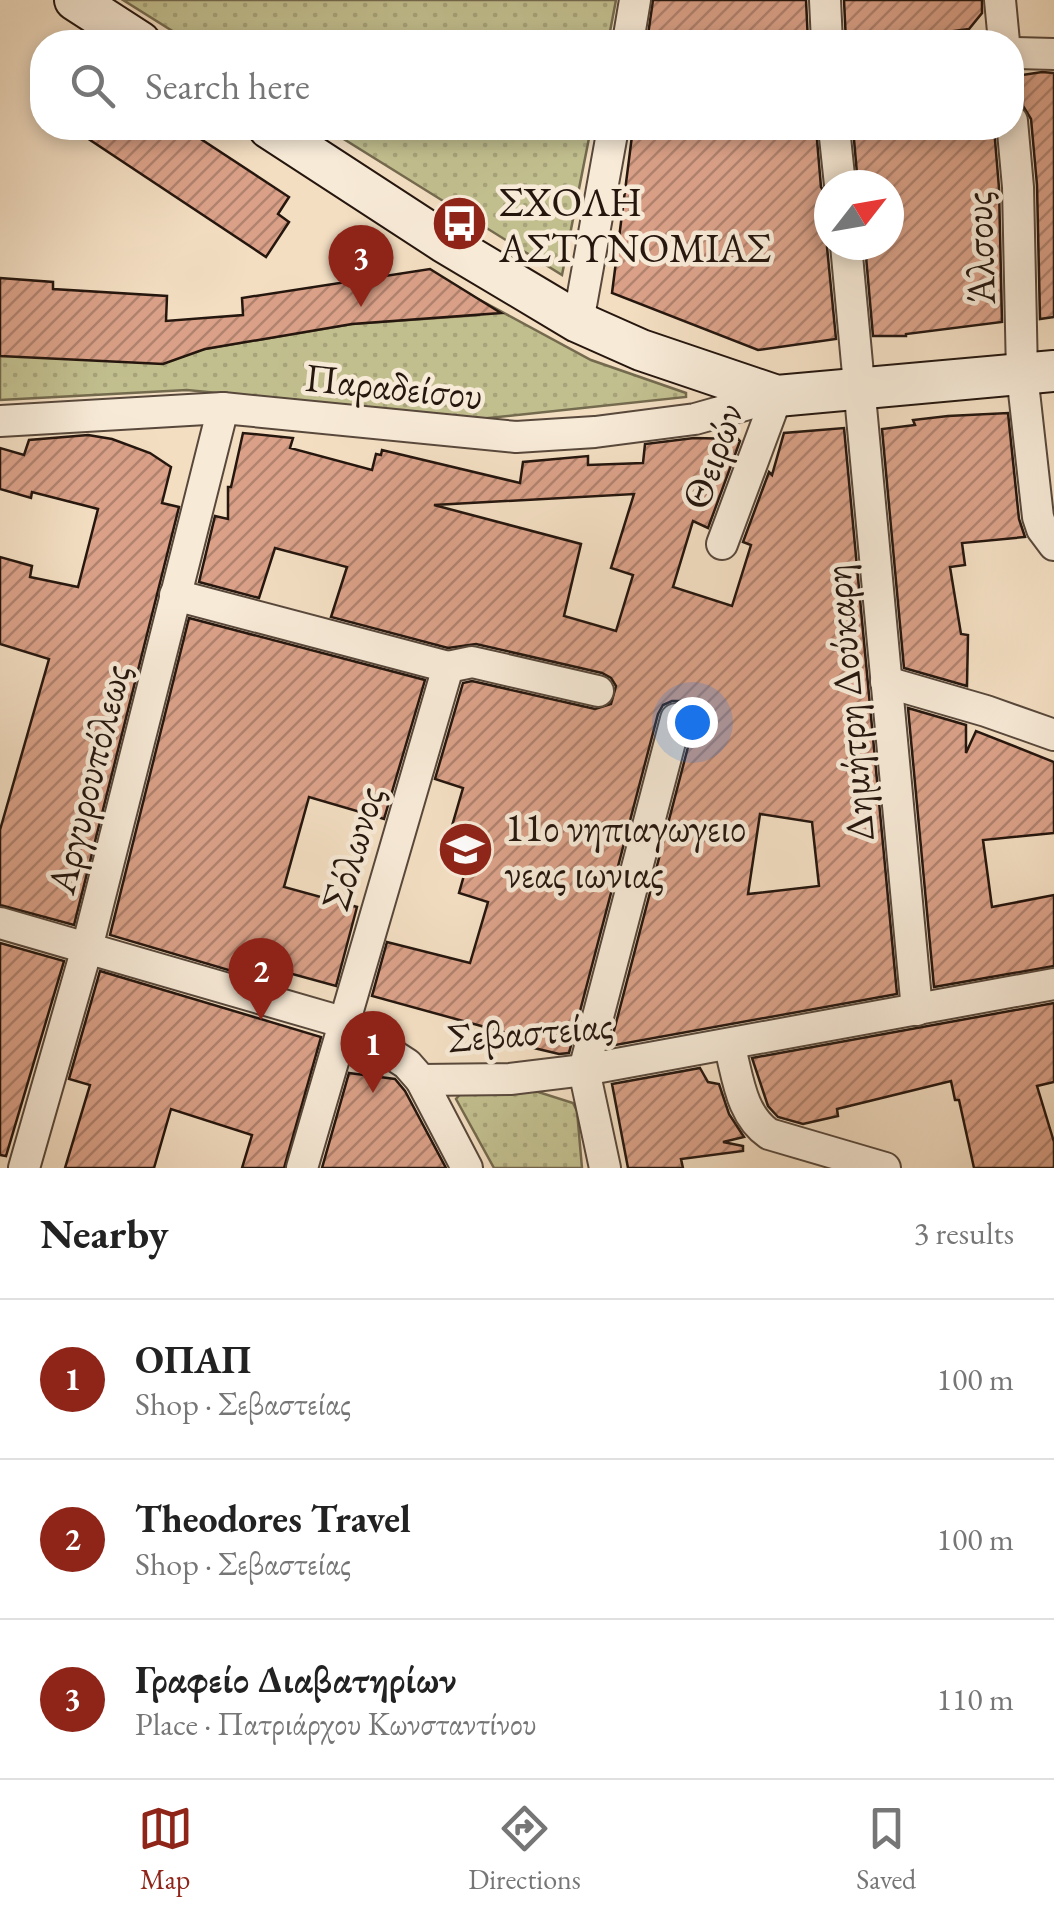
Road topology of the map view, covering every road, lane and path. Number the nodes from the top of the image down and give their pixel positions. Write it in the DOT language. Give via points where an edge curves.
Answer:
graph roads {
  1 [pos="75,0"];
  2 [pos="635,0"];
  3 [pos="825,0"];
  4 [pos="1000,0"];
  5 [pos="121,30"];
  6 [pos="630,30"];
  7 [pos="827,30"];
  8 [pos="1003,30"];
  9 [pos="1024,53"];
  10 [pos="1054,54"];
  11 [pos="287,140"];
  12 [pos="611,140"];
  13 [pos="835,140"];
  14 [pos="1014,140"];
  15 [pos="838,170"];
  16 [pos="847,260"];
  17 [pos="578,322"];
  18 [pos="1038,372"];
  19 [pos="859,388"];
  20 [pos="777,396"];
  21 [pos="223,408"];
  22 [pos="0,420"];
  23 [pos="722,544"];
  24 [pos="1054,545"];
  25 [pos="175,595"];
  26 [pos="448,667"];
  27 [pos="886,682"];
  28 [pos="598,691"];
  29 [pos="676,719"];
  30 [pos="1054,735"];
  31 [pos="0,924"];
  32 [pos="87,948"];
  33 [pos="1054,984"];
  34 [pos="917,1010"];
  35 [pos="342,1022"];
  36 [pos="729,1044"];
  37 [pos="584,1070"];
  38 [pos="421,1080"];
  39 [pos="24,1168"];
  40 [pos="302,1168"];
  41 [pos="467,1168"];
  42 [pos="606,1168"];
  43 [pos="884,1168"];
  1 -- 5 [label="main road"];
  2 -- 6 [label="street"];
  3 -- 7 [label="street"];
  4 -- 8 [label="street"];
  9 -- 10 [label="street"];
  11 -- 17 [label="main road"];
  12 -- 17 [label="street"];
  13 -- 15 [label="street"];
  14 -- 18 [label="street, Άλσους"];
  16 -- 19 [label="street, Δημήτρη Δούκαρη"];
  17 -- 20 [label="main road"];
  18 -- 19 [label="main road"];
  18 -- 24 [label="street, Άλσους" via="1038,517"];
  19 -- 20 [label="main road"];
  19 -- 27 [label="street, Δημήτρη Δούκαρη"];
  20 -- 21 [label="street, Παραδείσου" via="695,418 500,437"];
  20 -- 23 [label="street, Θειρών"];
  21 -- 22 [label="street, Παραδείσου"];
  21 -- 25 [label="street, Αργυρουπόλεως"];
  25 -- 26 [label="street"];
  25 -- 32 [label="street, Αργυρουπόλεως"];
  26 -- 28 [label="street" via="472,662"];
  26 -- 35 [label="street, Σόλωνος"];
  27 -- 30 [label="street"];
  27 -- 34 [label="street, Δημήτρη Δούκαρη"];
  29 -- 37 [label="street"];
  31 -- 32 [label="street, Σεβαστείας"];
  32 -- 35 [label="street, Σεβαστείας"];
  32 -- 39 [label="street, Αργυρουπόλεως"];
  33 -- 34 [label="street, Σεβαστείας"];
  34 -- 36 [label="street, Σεβαστείας"];
  35 -- 38 [label="street, Σεβαστείας"];
  35 -- 40 [label="street, Σόλωνος"];
  36 -- 37 [label="street, Σεβαστείας"];
  36 -- 43 [label="street" via="757,1126"];
  37 -- 38 [label="street, Σεβαστείας"];
  37 -- 42 [label="street"];
  38 -- 41 [label="street"];
}
